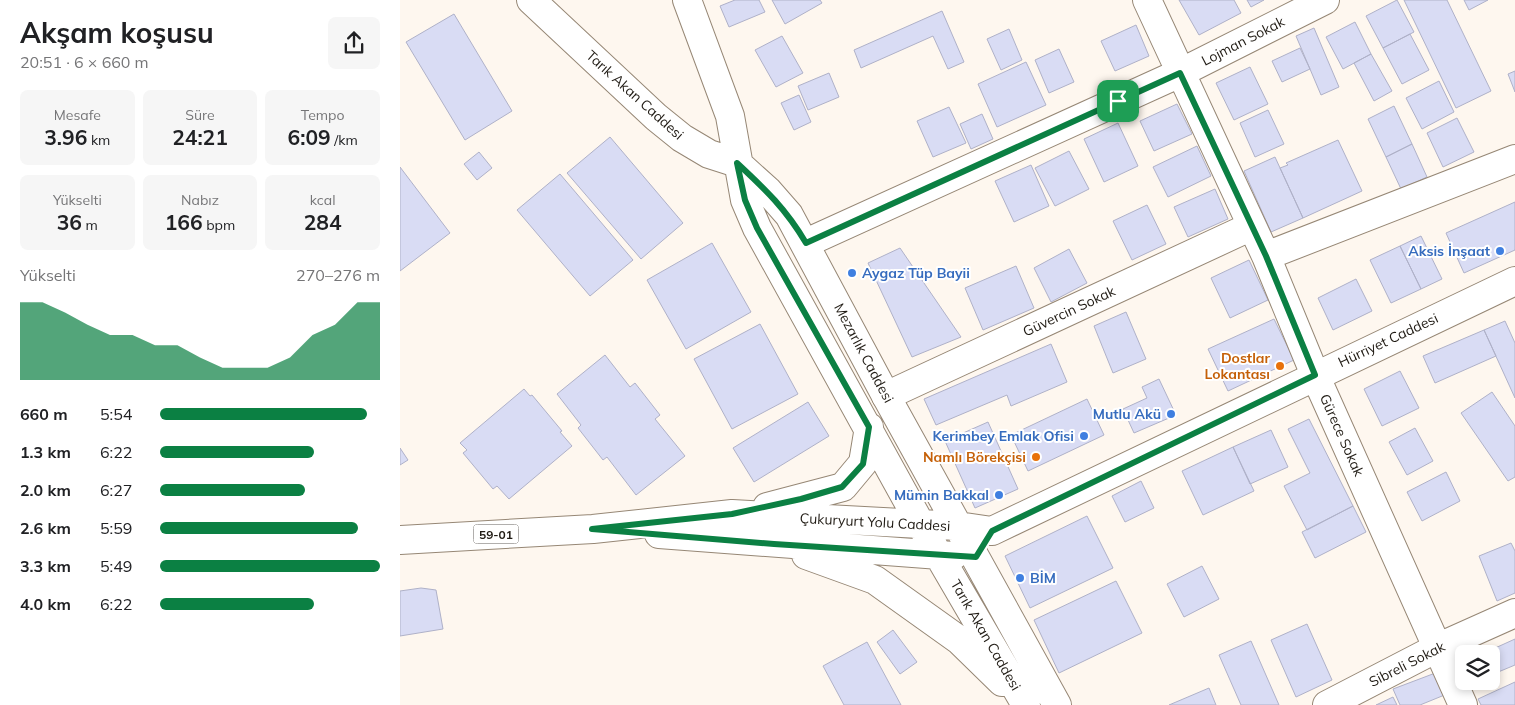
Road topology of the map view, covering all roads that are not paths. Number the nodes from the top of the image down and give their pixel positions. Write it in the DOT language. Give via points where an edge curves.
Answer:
graph roads {
  1 [pos="531,0"];
  2 [pos="687,0"];
  3 [pos="1147,0"];
  4 [pos="1325,0"];
  5 [pos="1180,73"];
  6 [pos="1515,159"];
  7 [pos="737,163"];
  8 [pos="1252,226"];
  9 [pos="806,243"];
  10 [pos="1266,256"];
  11 [pos="1515,281"];
  12 [pos="1315,375"];
  13 [pos="886,396"];
  14 [pos="869,427"];
  15 [pos="732,514"];
  16 [pos="921,525"];
  17 [pos="958,526"];
  18 [pos="592,529"];
  19 [pos="992,531"];
  20 [pos="400,540"];
  21 [pos="774,544"];
  22 [pos="940,555"];
  23 [pos="976,557"];
  24 [pos="1515,613"];
  25 [pos="1439,646"];
  26 [pos="1026,705"];
  27 [pos="1057,705"];
  28 [pos="1327,705"];
  29 [pos="1463,705"];
  1 -- 7 [label="main road, Tarık Akan Caddesi" via="682,138 710,154"];
  2 -- 7 [label="main road" via="730,116"];
  3 -- 5 [label="main road, Gürece Sokak"];
  4 -- 5 [label="main road, Lojman Sokak"];
  5 -- 8 [label="main road, Gürece Sokak"];
  5 -- 9 [label="main road, Lojman Sokak"];
  6 -- 10 [label="main road"];
  7 -- 9 [label="main road, Mezarlık Caddesi" via="789,215"];
  7 -- 14 [label="main road, Tarık Akan Caddesi" via="745,200 757,228"];
  8 -- 10 [label="main road, Gürece Sokak"];
  8 -- 13 [label="main road, Güvercin Sokak"];
  9 -- 13 [label="main road, Mezarlık Caddesi"];
  10 -- 12 [label="main road, Gürece Sokak"];
  11 -- 12 [label="main road, Hürriyet Caddesi"];
  12 -- 19 [label="main road, Hürriyet Caddesi"];
  12 -- 25 [label="main road, Gürece Sokak"];
  13 -- 17 [label="main road, Mezarlık Caddesi"];
  14 -- 15 [label="main road, Çukuryurt Yolu Caddesi" via="863,464 842,487"];
  14 -- 16 [label="main road, Tarık Akan Caddesi"];
  15 -- 16 [label="main road, Çukuryurt Yolu Caddesi / 59-01"];
  15 -- 18 [label="main road, Çukuryurt Yolu Caddesi / 59-01"];
  16 -- 17 [label="main road, Çukuryurt Yolu Caddesi / 59-01"];
  16 -- 22 [label="main road, Tarık Akan Caddesi"];
  17 -- 19 [label="main road, Çukuryurt Yolu Caddesi"];
  17 -- 23 [label="main road, Mezarlık Caddesi"];
  18 -- 20 [label="main road, Çukuryurt Yolu Caddesi / 59-01"];
  18 -- 21 [label="main road, Çukuryurt Yolu Caddesi"];
  19 -- 23 [label="main road"];
  21 -- 22 [label="main road, Çukuryurt Yolu Caddesi"];
  21 -- 26 [label="main road, Çukuryurt Yolu Caddesi" via="874,580 959,640"];
  22 -- 23 [label="main road, Çukuryurt Yolu Caddesi"];
  22 -- 26 [label="main road, Tarık Akan Caddesi"];
  23 -- 27 [label="main road, Mezarlık Caddesi"];
  24 -- 25 [label="main road, Sibreli Sokak"];
  25 -- 28 [label="main road, Sibreli Sokak"];
  25 -- 29 [label="main road, Gürece Sokak"];
}
